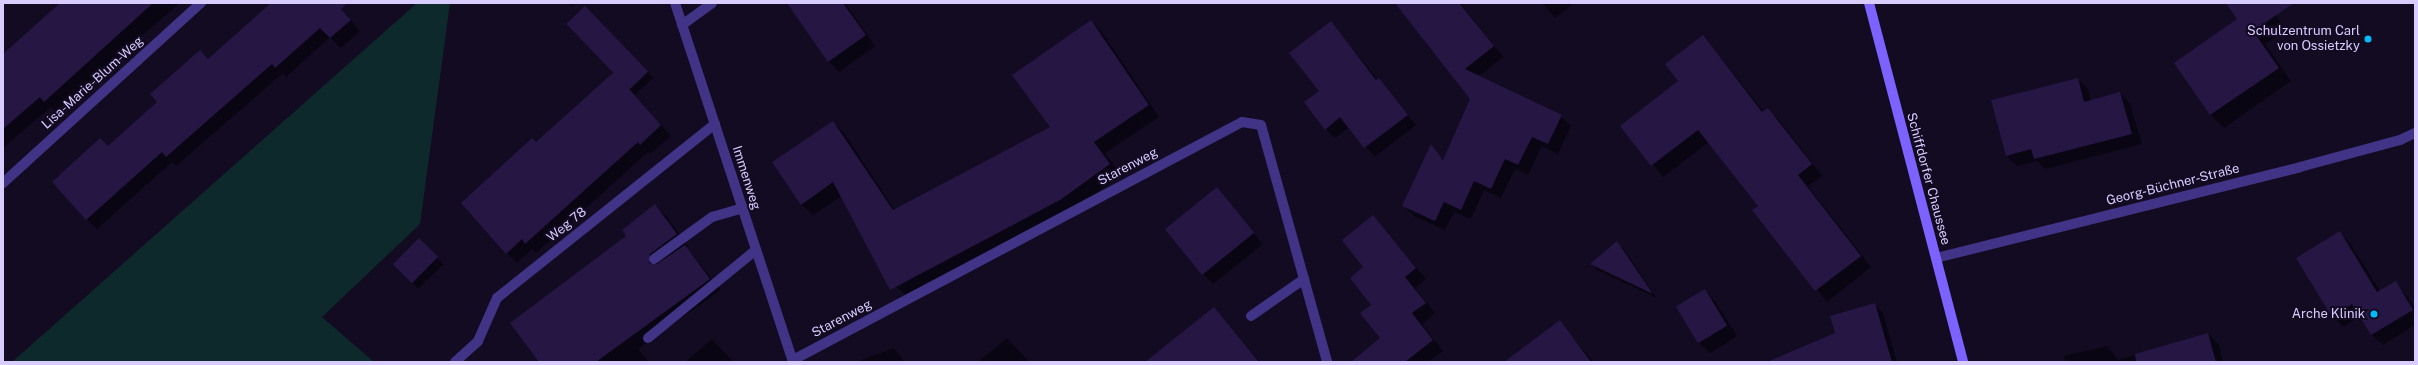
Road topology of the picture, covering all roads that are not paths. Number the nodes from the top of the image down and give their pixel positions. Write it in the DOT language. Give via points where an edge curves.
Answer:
graph roads {
  1 [pos="201,3"];
  2 [pos="675,3"];
  3 [pos="712,3"];
  4 [pos="1869,3"];
  5 [pos="682,25"];
  6 [pos="715,124"];
  7 [pos="2415,133"];
  8 [pos="3,183"];
  9 [pos="743,208"];
  10 [pos="756,250"];
  11 [pos="1936,258"];
  12 [pos="654,259"];
  13 [pos="1304,279"];
  14 [pos="1251,316"];
  15 [pos="648,338"];
  16 [pos="791,361"];
  17 [pos="455,362"];
  18 [pos="1326,362"];
  19 [pos="1963,362"];
  1 -- 8 [label="street, Lisa-Marie-Blum-Weg"];
  2 -- 5 [label="street, Immenweg"];
  3 -- 5 [label="street"];
  4 -- 11 [label="main road, Schiffdorfer Chaussee"];
  5 -- 6 [label="street, Immenweg"];
  6 -- 9 [label="street, Immenweg"];
  6 -- 17 [label="street, Weg 78" via="497,298 478,341"];
  7 -- 11 [label="street, Georg-Büchner-Straße" via="2400,140 2315,163"];
  9 -- 10 [label="street, Immenweg"];
  9 -- 12 [label="street" via="712,217"];
  10 -- 15 [label="street"];
  10 -- 16 [label="street, Immenweg"];
  11 -- 19 [label="main road, Schiffdorfer Chaussee"];
  13 -- 14 [label="street"];
  13 -- 16 [label="street, Starenweg" via="1261,125 1242,122"];
  13 -- 18 [label="street, Starenweg"];
}
